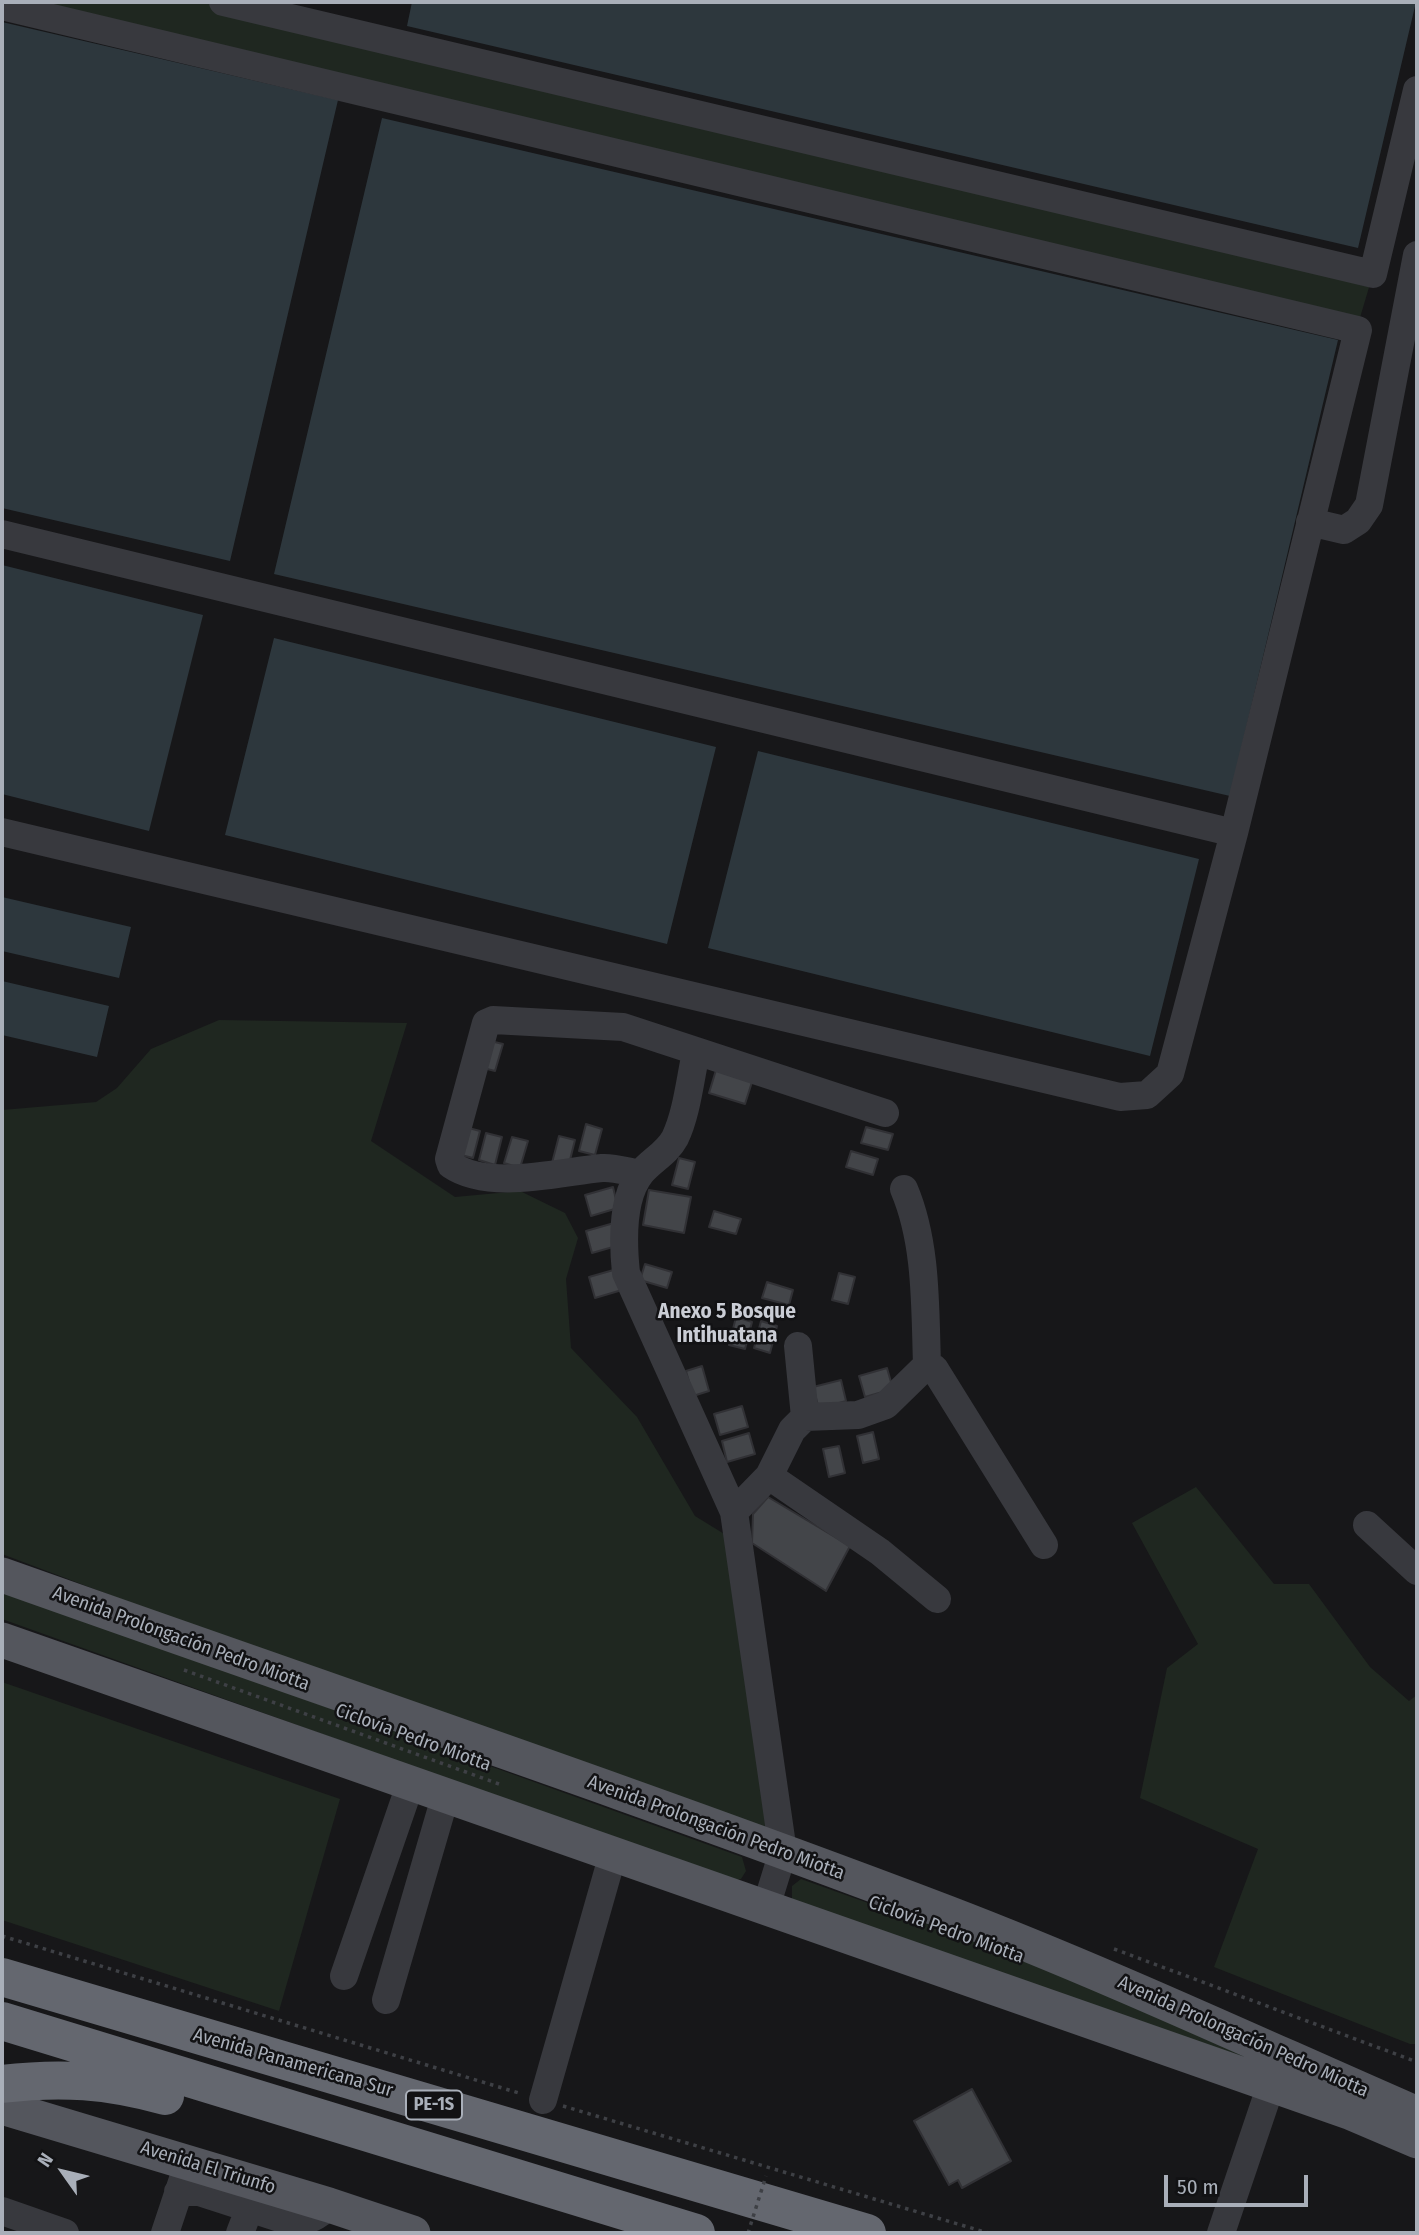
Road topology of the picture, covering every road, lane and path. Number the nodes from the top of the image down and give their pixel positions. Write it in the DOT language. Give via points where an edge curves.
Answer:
graph roads {
  1 [pos="223,2"];
  2 [pos="2,6"];
  3 [pos="1417,90"];
  4 [pos="1406,137"];
  5 [pos="1417,170"];
  6 [pos="1417,255"];
  7 [pos="1310,522"];
  8 [pos="2,534"];
  9 [pos="2,832"];
  10 [pos="1234,833"];
  11 [pos="696,1053"];
  12 [pos="885,1113"];
  13 [pos="640,1174"];
  14 [pos="904,1189"];
  15 [pos="798,1346"];
  16 [pos="927,1365"];
  17 [pos="805,1417"];
  18 [pos="769,1476"];
  19 [pos="734,1512"];
  20 [pos="1367,1525"];
  21 [pos="1044,1545"];
  22 [pos="1417,1572"];
  23 [pos="2,1575"];
  24 [pos="937,1599"];
  25 [pos="2,1640"];
  26 [pos="172,1665"];
  27 [pos="411,1782"];
  28 [pos="512,1788"];
  29 [pos="446,1794"];
  30 [pos="783,1852"];
  31 [pos="613,1854"];
  32 [pos="765,1910"];
  33 [pos="2,1936"];
  34 [pos="1109,1948"];
  35 [pos="344,1976"];
  36 [pos="2,1977"];
  37 [pos="386,2000"];
  38 [pos="2,2021"];
  39 [pos="1417,2062"];
  40 [pos="2,2084"];
  41 [pos="1271,2085"];
  42 [pos="543,2100"];
  43 [pos="2,2107"];
  44 [pos="1417,2113"];
  45 [pos="1417,2141"];
  46 [pos="508,2174"];
  47 [pos="766,2176"];
  48 [pos="183,2177"];
  49 [pos="250,2207"];
  50 [pos="2,2211"];
  51 [pos="324,2219"];
  52 [pos="65,2233"];
  53 [pos="165,2233"];
  54 [pos="240,2233"];
  55 [pos="413,2233"];
  56 [pos="696,2233"];
  57 [pos="748,2233"];
  58 [pos="867,2233"];
  59 [pos="988,2233"];
  60 [pos="1221,2233"];
  1 -- 4 [label="street" via="1373,274"];
  2 -- 7 [label="street" via="1357,330"];
  3 -- 4 [label="street"];
  4 -- 5 [label="street"];
  6 -- 7 [label="street" via="1369,505 1358,521 1344,530"];
  7 -- 10 [label="street"];
  8 -- 10 [label="street"];
  9 -- 10 [label="street" via="1120,1097 1147,1095 1170,1074"];
  11 -- 12 [label="street"];
  11 -- 13 [label="street" via="675,1137 661,1157"];
  11 -- 13 [label="street" via="623,1027 493,1020 482,1031 451,1166 496,1178 536,1178 606,1168"];
  13 -- 19 [label="street" via="626,1211 626,1273"];
  14 -- 16 [label="street" via="915,1214 919,1244"];
  15 -- 17 [label="street"];
  16 -- 17 [label="street" via="886,1405 858,1415"];
  16 -- 21 [label="street" via="934,1368"];
  17 -- 18 [label="street" via="792,1430"];
  18 -- 19 [label="street"];
  18 -- 24 [label="street" via="880,1552"];
  19 -- 30 [label="street"];
  20 -- 22 [label="street"];
  23 -- 30 [label="main road, Avenida Prolongación Pedro Miotta"];
  25 -- 27 [label="main road, Avenida Prolongación Pedro Miotta"];
  26 -- 28 [label="path, Ciclovía Pedro Miotta"];
  27 -- 29 [label="main road, Avenida Prolongación Pedro Miotta"];
  27 -- 35 [label="street"];
  29 -- 31 [label="main road, Avenida Prolongación Pedro Miotta"];
  29 -- 37 [label="street"];
  30 -- 32 [label="street"];
  30 -- 44 [label="main road, Avenida Prolongación Pedro Miotta" via="1073,1962"];
  31 -- 32 [label="main road, Avenida Prolongación Pedro Miotta"];
  31 -- 42 [label="street"];
  32 -- 41 [label="main road, Avenida Prolongación Pedro Miotta"];
  33 -- 42 [label="path"];
  34 -- 39 [label="path"];
  36 -- 58 [label="highway, Avenida Panamericana Sur / PE-1S"];
  38 -- 46 [label="highway, PE-1S"];
  40 -- 46 [label="highway" via="70,2078 106,2082 432,2170"];
  41 -- 45 [label="main road, Avenida Prolongación Pedro Miotta"];
  41 -- 60 [label="street"];
  42 -- 59 [label="path"];
  43 -- 48 [label="main road, Avenida El Triunfo"];
  46 -- 56 [label="highway, PE-1S"];
  47 -- 57 [label="path, bridge"];
  48 -- 49 [label="street" via="199,2192"];
  48 -- 51 [label="main road, Avenida El Triunfo"];
  48 -- 53 [label="street"];
  49 -- 51 [label="street" via="299,2222 319,2215"];
  49 -- 54 [label="street"];
  50 -- 52 [label="street"];
  51 -- 55 [label="main road, Avenida El Triunfo"];
}
